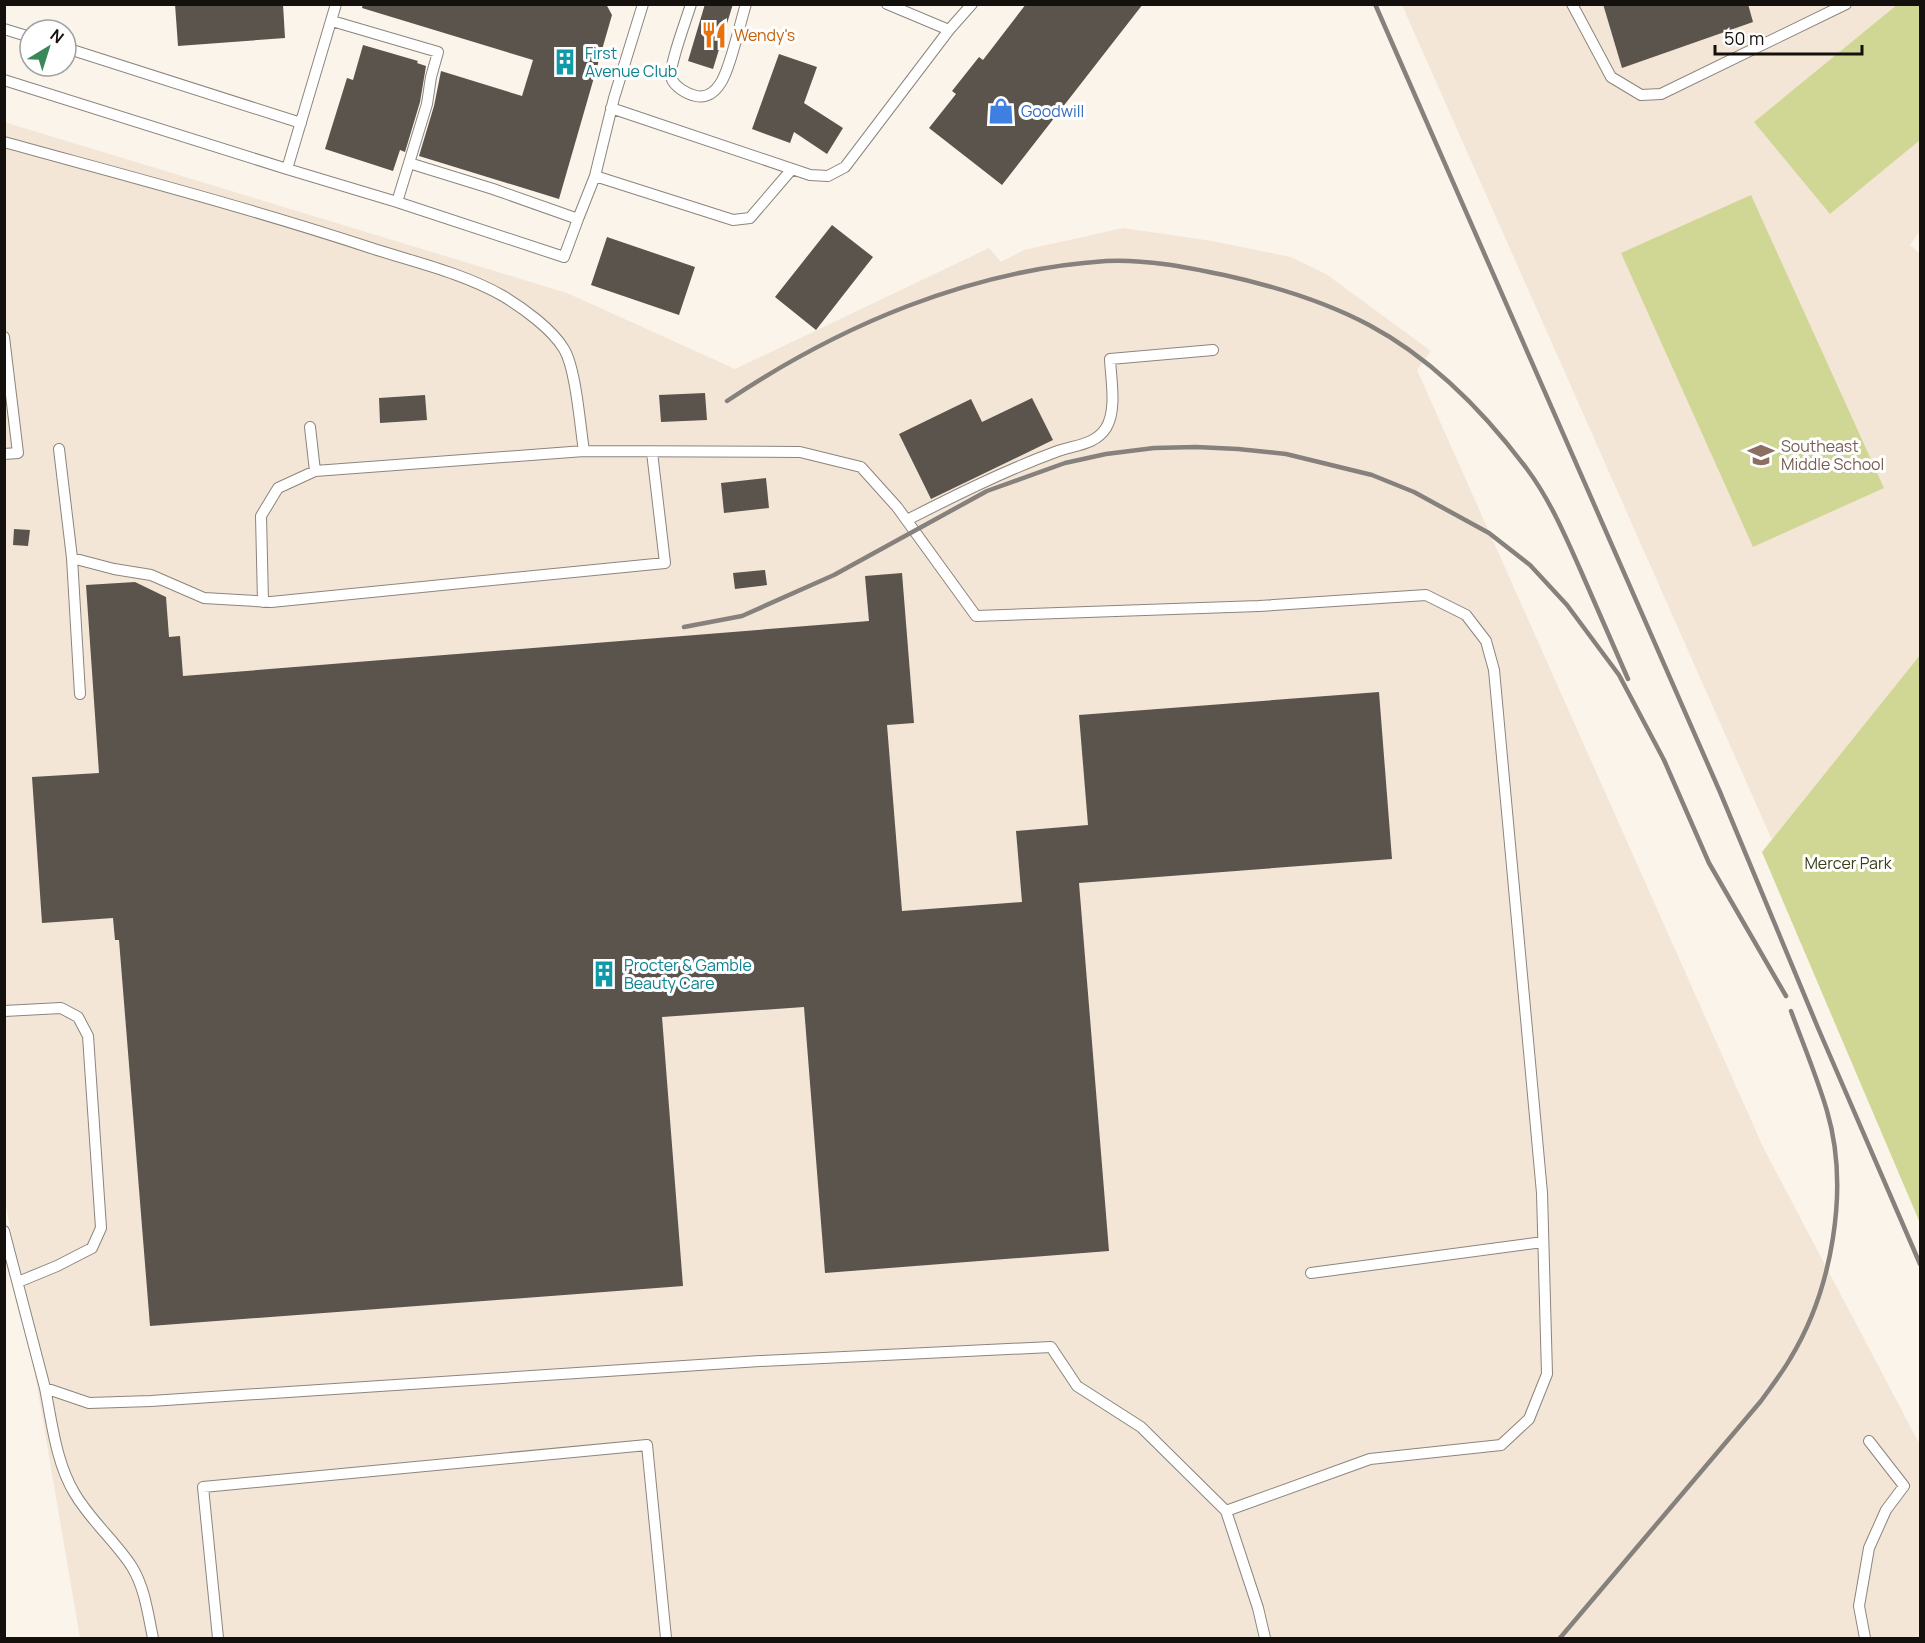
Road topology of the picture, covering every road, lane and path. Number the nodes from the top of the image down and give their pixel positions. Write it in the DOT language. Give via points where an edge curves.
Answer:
graph roads {
  1 [pos="336,4"];
  2 [pos="643,4"];
  3 [pos="691,4"];
  4 [pos="746,4"];
  5 [pos="888,4"];
  6 [pos="972,4"];
  7 [pos="1572,4"];
  8 [pos="1846,4"];
  9 [pos="332,21"];
  10 [pos="949,30"];
  11 [pos="78,52"];
  12 [pos="4,80"];
  13 [pos="611,108"];
  14 [pos="301,123"];
  15 [pos="4,142"];
  16 [pos="409,164"];
  17 [pos="792,169"];
  18 [pos="287,170"];
  19 [pos="595,176"];
  20 [pos="397,202"];
  21 [pos="578,219"];
  22 [pos="4,337"];
  23 [pos="1213,350"];
  24 [pos="310,427"];
  25 [pos="59,450"];
  26 [pos="584,452"];
  27 [pos="652,452"];
  28 [pos="4,454"];
  29 [pos="315,471"];
  30 [pos="907,520"];
  31 [pos="72,558"];
  32 [pos="263,602"];
  33 [pos="80,694"];
  34 [pos="4,1011"];
  35 [pos="4,1231"];
  36 [pos="1543,1242"];
  37 [pos="1311,1273"];
  38 [pos="18,1282"];
  39 [pos="45,1388"];
  40 [pos="1869,1441"];
  41 [pos="1226,1511"];
  42 [pos="153,1638"];
  43 [pos="218,1638"];
  44 [pos="666,1638"];
  45 [pos="1265,1638"];
  46 [pos="1865,1638"];
  1 -- 9 [label="lane"];
  2 -- 13 [label="lane"];
  3 -- 4 [label="lane" via="671,77 679,88 704,96 713,92 723,79"];
  5 -- 10 [label="lane"];
  6 -- 10 [label="lane"];
  7 -- 8 [label="lane" via="1611,77 1641,94 1660,94"];
  9 -- 14 [label="lane"];
  9 -- 16 [label="lane" via="438,52"];
  10 -- 17 [label="lane" via="845,167 828,176"];
  11 -- 14 [label="lane"];
  12 -- 18 [label="lane"];
  13 -- 17 [label="lane"];
  13 -- 19 [label="lane"];
  14 -- 18 [label="lane"];
  15 -- 26 [label="lane" via="344,239 467,280 502,296 536,318 564,349 572,370"];
  16 -- 20 [label="lane"];
  16 -- 21 [label="lane"];
  17 -- 19 [label="lane" via="750,218 733,220"];
  18 -- 20 [label="lane"];
  19 -- 21 [label="lane"];
  20 -- 21 [label="lane" via="564,257"];
  22 -- 28 [label="lane" via="18,453"];
  23 -- 30 [label="lane" via="1110,360 1111,410 1107,426 1096,440 984,481"];
  24 -- 29 [label="lane"];
  25 -- 31 [label="lane"];
  26 -- 27 [label="lane"];
  26 -- 29 [label="lane"];
  27 -- 30 [label="lane" via="800,452 861,467"];
  27 -- 32 [label="lane" via="665,562"];
  29 -- 32 [label="lane" via="278,488 261,516"];
  30 -- 36 [label="lane" via="976,616 1259,606 1426,595 1466,615 1486,641 1494,670 1542,1193"];
  31 -- 32 [label="lane" via="151,575 204,598"];
  31 -- 33 [label="lane"];
  34 -- 38 [label="lane" via="62,1008 78,1017 88,1036 101,1228 92,1248"];
  35 -- 38 [label="lane"];
  36 -- 37 [label="lane"];
  36 -- 41 [label="lane" via="1547,1374 1529,1419 1501,1445 1370,1459"];
  38 -- 39 [label="lane"];
  39 -- 41 [label="lane" via="89,1403 140,1401 1051,1347 1077,1386 1141,1427"];
  39 -- 42 [label="lane" via="65,1474 76,1496 133,1569 144,1596"];
  40 -- 46 [label="lane" via="1904,1486 1886,1510 1869,1548 1859,1606"];
  41 -- 45 [label="lane"];
  43 -- 44 [label="lane" via="203,1488 647,1445"];
}
